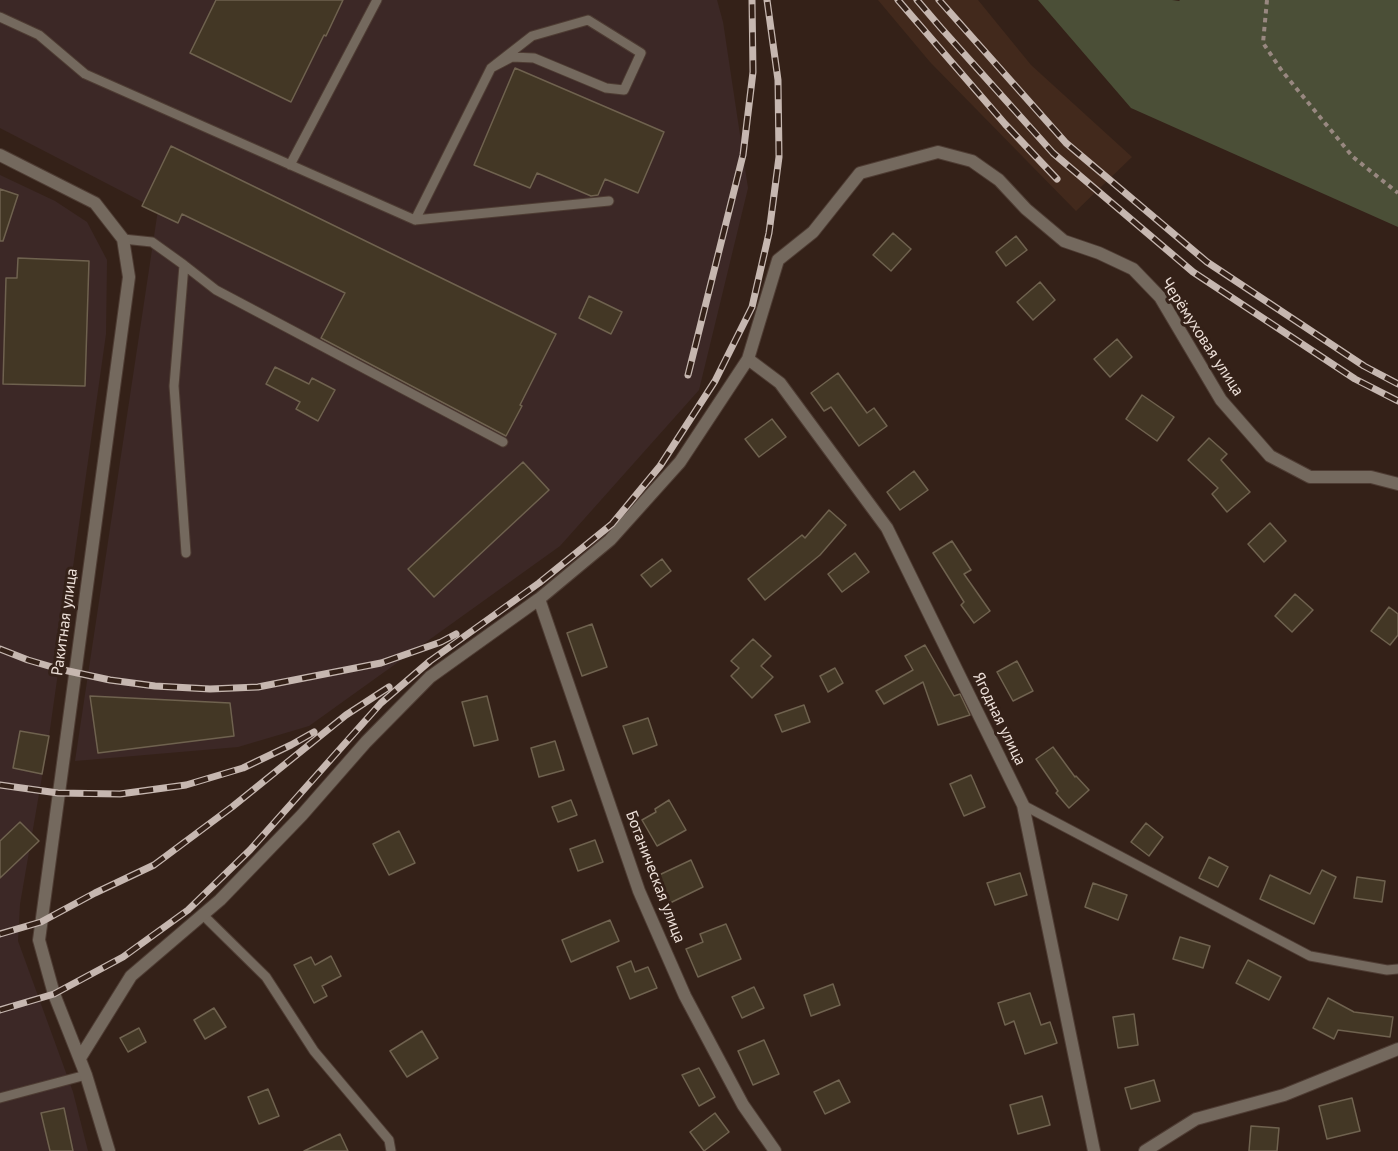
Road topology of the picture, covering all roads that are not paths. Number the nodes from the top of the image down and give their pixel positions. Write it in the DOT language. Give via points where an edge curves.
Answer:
graph roads {
  1 [pos="378,0"];
  2 [pos="0,17"];
  3 [pos="491,68"];
  4 [pos="0,155"];
  5 [pos="290,165"];
  6 [pos="609,201"];
  7 [pos="415,220"];
  8 [pos="123,239"];
  9 [pos="184,264"];
  10 [pos="748,359"];
  11 [pos="503,442"];
  12 [pos="1398,484"];
  13 [pos="186,553"];
  14 [pos="539,599"];
  15 [pos="1023,805"];
  16 [pos="202,914"];
  17 [pos="1398,969"];
  18 [pos="1398,1049"];
  19 [pos="80,1059"];
  20 [pos="86,1075"];
  21 [pos="0,1098"];
  22 [pos="109,1151"];
  23 [pos="391,1151"];
  24 [pos="776,1151"];
  25 [pos="1094,1151"];
  26 [pos="1145,1151"];
  1 -- 5 [label="lane"];
  2 -- 5 [label="lane" via="39,34 85,74"];
  3 -- 3 [label="lane" via="532,36 588,20 641,53 624,90 606,88 534,58 512,57"];
  3 -- 7 [label="lane"];
  4 -- 8 [label="street, Ракитная улица" via="95,203"];
  5 -- 7 [label="lane"];
  6 -- 7 [label="lane"];
  8 -- 9 [label="lane" via="152,242"];
  8 -- 19 [label="street, Ракитная улица" via="129,277 39,940 54,994"];
  9 -- 11 [label="lane" via="216,290"];
  9 -- 13 [label="lane" via="174,386"];
  10 -- 12 [label="street, Черёмуховая улица" via="778,260 813,232 860,173 938,152 972,161 999,180 1064,241 1133,269 1160,297 1221,400 1270,456 1310,477 1371,477"];
  10 -- 14 [label="street, Черёмуховая улица" via="680,462 610,540"];
  10 -- 15 [label="street, Ягодная улица" via="780,383 887,528"];
  14 -- 16 [label="street, Черёмуховая улица" via="430,677 302,815"];
  14 -- 24 [label="street, Ботаническая улица" via="639,891 685,996 742,1104"];
  15 -- 17 [label="lane" via="1310,956"];
  15 -- 25 [label="street, Ягодная улица"];
  16 -- 19 [label="street, Черёмуховая улица" via="131,976"];
  16 -- 23 [label="lane" via="266,977 314,1051 389,1140"];
  18 -- 26 [label="street" via="1284,1095 1196,1119"];
  19 -- 20 [label="street, Ракитная улица"];
  20 -- 21 [label="lane"];
  20 -- 22 [label="street, Ракитная улица"];
}
